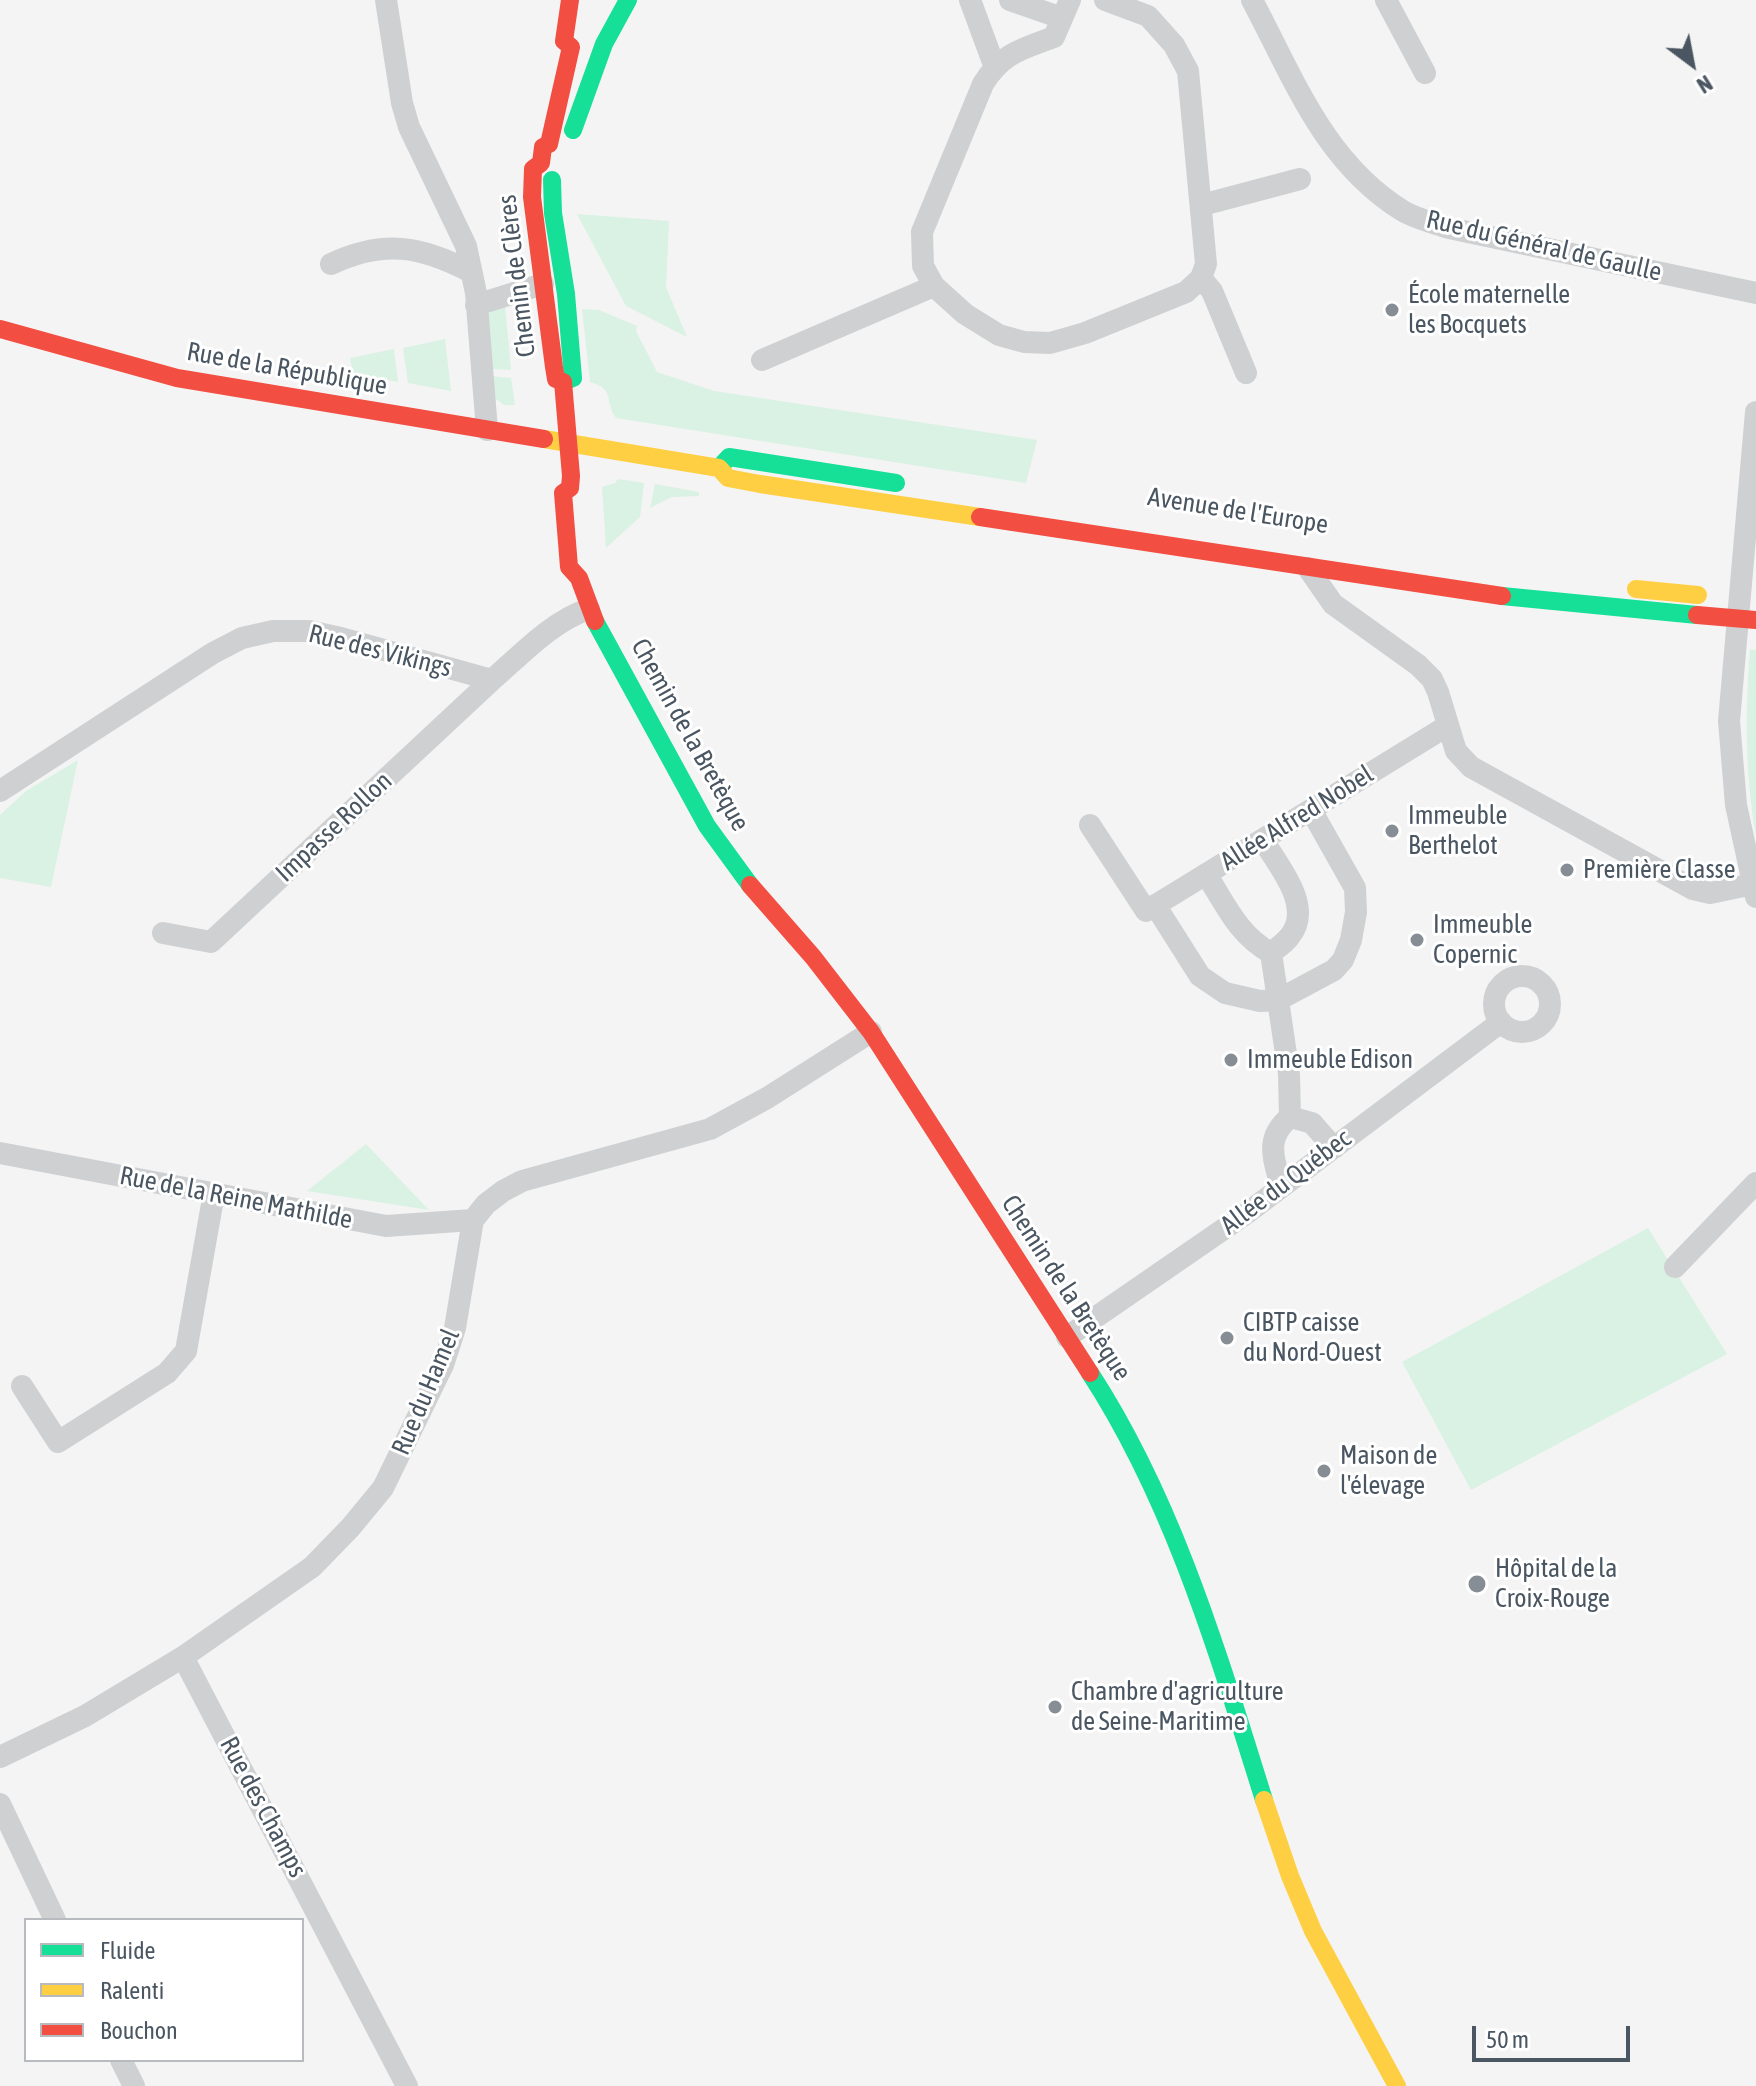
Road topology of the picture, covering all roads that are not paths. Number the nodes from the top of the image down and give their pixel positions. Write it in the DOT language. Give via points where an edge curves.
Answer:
graph roads {
  1 [pos="386,0"];
  2 [pos="570,0"];
  3 [pos="628,0"];
  4 [pos="970,0"];
  5 [pos="1010,0"];
  6 [pos="1105,0"];
  7 [pos="1252,0"];
  8 [pos="1386,0"];
  9 [pos="1066,9"];
  10 [pos="604,44"];
  11 [pos="571,47"];
  12 [pos="994,65"];
  13 [pos="1425,73"];
  14 [pos="555,120"];
  15 [pos="557,153"];
  16 [pos="1300,179"];
  17 [pos="1202,205"];
  18 [pos="331,264"];
  19 [pos="471,272"];
  20 [pos="1201,278"];
  21 [pos="543,284"];
  22 [pos="934,286"];
  23 [pos="1756,293"];
  24 [pos="476,305"];
  25 [pos="0,329"];
  26 [pos="762,360"];
  27 [pos="1246,373"];
  28 [pos="563,382"];
  29 [pos="1756,412"];
  30 [pos="487,430"];
  31 [pos="568,443"];
  32 [pos="719,468"];
  33 [pos="918,487"];
  34 [pos="1263,541"];
  35 [pos="1341,553"];
  36 [pos="1308,568"];
  37 [pos="1620,587"];
  38 [pos="1756,599"];
  39 [pos="589,609"];
  40 [pos="1756,620"];
  41 [pos="492,680"];
  42 [pos="1447,726"];
  43 [pos="0,791"];
  44 [pos="1311,810"];
  45 [pos="1090,825"];
  46 [pos="1263,840"];
  47 [pos="1206,874"];
  48 [pos="1754,891"];
  49 [pos="1151,908"];
  50 [pos="163,933"];
  51 [pos="1271,953"];
  52 [pos="1278,1000"];
  53 [pos="1501,1022"];
  54 [pos="871,1032"];
  55 [pos="1290,1117"];
  56 [pos="1334,1148"];
  57 [pos="0,1153"];
  58 [pos="1756,1183"];
  59 [pos="1281,1187"];
  60 [pos="214,1193"];
  61 [pos="473,1220"];
  62 [pos="1675,1267"];
  63 [pos="1067,1337"];
  64 [pos="22,1386"];
  65 [pos="183,1657"];
  66 [pos="0,1757"];
  67 [pos="0,1804"];
  68 [pos="54,1918"];
  69 [pos="122,2062"];
  70 [pos="134,2086"];
  71 [pos="407,2086"];
  72 [pos="1397,2086"];
  1 -- 19 [label="street" via="409,127 466,246"];
  2 -- 11 [label="street, Chemin de Clères" via="564,41"];
  3 -- 10 [label="street"];
  4 -- 12 [label="street"];
  5 -- 9 [label="street"];
  6 -- 17 [label="street" via="1148,16 1188,71"];
  7 -- 23 [label="street, Rue du Général de Gaulle" via="1328,143 1360,180 1406,213 1449,228"];
  8 -- 13 [label="street"];
  9 -- 12 [label="street" via="1054,37"];
  10 -- 11 [label="street"];
  10 -- 15 [label="street"];
  11 -- 14 [label="street, Chemin de Clères"];
  12 -- 22 [label="street" via="922,232 923,266"];
  14 -- 15 [label="street"];
  14 -- 15 [label="street, Chemin de Clères" via="539,126 537,143"];
  15 -- 21 [label="street, Chemin de Clères" via="533,169 532,217"];
  15 -- 28 [label="street, Chemin de Clères" via="551,206 569,313 573,378"];
  16 -- 17 [label="street"];
  17 -- 20 [label="street" via="1206,264"];
  18 -- 19 [label="street" via="375,249 404,247 441,256"];
  19 -- 24 [label="street"];
  20 -- 22 [label="street" via="1186,292 1050,343 999,335"];
  20 -- 27 [label="street" via="1212,291"];
  21 -- 24 [label="street"];
  21 -- 28 [label="street, Chemin de Clères" via="556,379"];
  22 -- 26 [label="street"];
  24 -- 30 [label="street"];
  25 -- 30 [label="street, Rue de la République" via="177,378"];
  28 -- 31 [label="street, Chemin de Clères"];
  29 -- 48 [label="street" via="1729,721 1736,805"];
  30 -- 31 [label="street, Rue de la République"];
  31 -- 32 [label="street, Avenue de l'Europe"];
  31 -- 39 [label="street, Chemin de la Bretèque" via="570,488 563,493 567,555"];
  32 -- 33 [label="street, Avenue de l'Europe" via="729,457"];
  32 -- 36 [label="street, Avenue de l'Europe" via="728,478 760,484"];
  34 -- 35 [label="street, Avenue de l'Europe"];
  36 -- 40 [label="street, Avenue de l'Europe, bridge" via="1496,595"];
  36 -- 42 [label="street" via="1333,604 1432,679"];
  37 -- 38 [label="street"];
  39 -- 41 [label="street" via="537,640"];
  39 -- 54 [label="street, Chemin de la Bretèque" via="707,826"];
  41 -- 43 [label="street, Rue des Vikings" via="341,638 273,631 242,638 213,653"];
  41 -- 50 [label="street, Impasse Rollon" via="211,942"];
  42 -- 44 [label="street, Allée Alfred Nobel"];
  42 -- 48 [label="street" via="1456,751 1471,767 1693,889"];
  44 -- 46 [label="street, Allée Alfred Nobel"];
  44 -- 52 [label="street" via="1354,882 1356,912 1343,960"];
  45 -- 49 [label="street"];
  46 -- 47 [label="street, Allée Alfred Nobel"];
  46 -- 51 [label="street" via="1294,893 1299,917 1291,935"];
  47 -- 49 [label="street, Allée Alfred Nobel"];
  47 -- 51 [label="street" via="1241,930"];
  49 -- 52 [label="street" via="1200,976 1225,993"];
  51 -- 52 [label="street"];
  52 -- 55 [label="street"];
  53 -- 56 [label="street, Allée du Québec"];
  54 -- 61 [label="street" via="710,1129 522,1181 495,1197"];
  54 -- 63 [label="street, Chemin de la Bretèque"];
  55 -- 56 [label="street" via="1312,1123"];
  55 -- 59 [label="street" via="1277,1128 1272,1146"];
  56 -- 59 [label="street, Allée du Québec"];
  57 -- 60 [label="street, Rue de la Reine Mathilde"];
  58 -- 62 [label="street"];
  59 -- 63 [label="street, Allée du Québec"];
  60 -- 61 [label="street, Rue de la Reine Mathilde" via="386,1226"];
  60 -- 64 [label="street" via="186,1351 167,1373 58,1442"];
  61 -- 65 [label="street, Rue du Hamel" via="451,1340 383,1488 312,1567"];
  63 -- 72 [label="street, Chemin de la Bretèque" via="1135,1449 1172,1532 1301,1904 1329,1967"];
  65 -- 66 [label="street, Rue du Hamel" via="85,1716"];
  65 -- 71 [label="street, Rue des Champs"];
  67 -- 68 [label="street"];
  69 -- 70 [label="street"];
}
